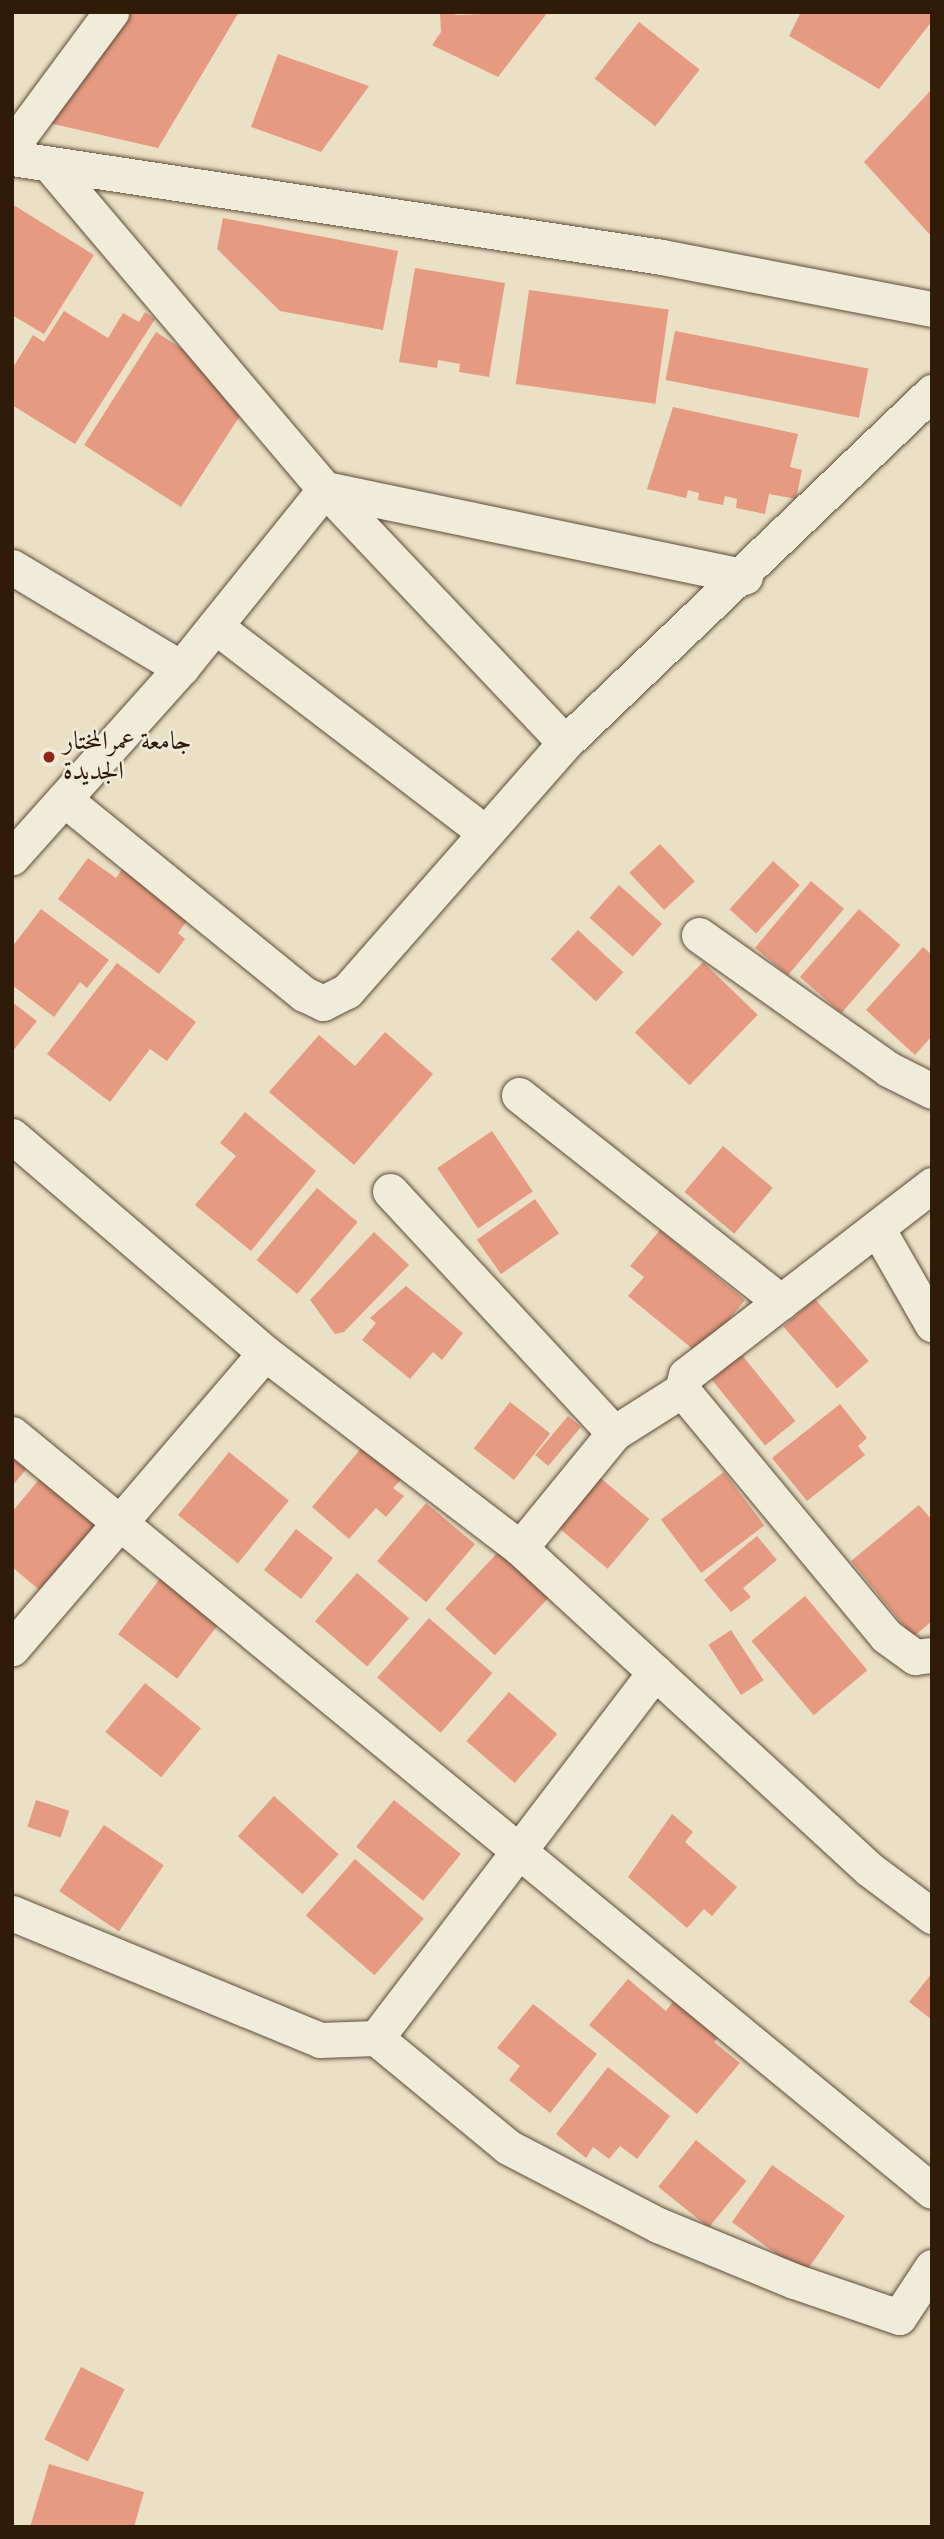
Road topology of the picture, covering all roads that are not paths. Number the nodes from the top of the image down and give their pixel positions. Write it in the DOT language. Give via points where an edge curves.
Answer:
graph roads {
  1 [pos="111,12"];
  2 [pos="12,146"];
  3 [pos="12,158"];
  4 [pos="49,164"];
  5 [pos="932,309"];
  6 [pos="932,392"];
  7 [pos="325,489"];
  8 [pos="12,567"];
  9 [pos="745,577"];
  10 [pos="215,626"];
  11 [pos="181,668"];
  12 [pos="565,743"];
  13 [pos="64,799"];
  14 [pos="483,831"];
  15 [pos="12,857"];
  16 [pos="699,934"];
  17 [pos="932,1091"];
  18 [pos="519,1095"];
  19 [pos="12,1136"];
  20 [pos="932,1185"];
  21 [pos="390,1191"];
  22 [pos="877,1228"];
  23 [pos="781,1302"];
  24 [pos="932,1324"];
  25 [pos="265,1353"];
  26 [pos="682,1390"];
  27 [pos="614,1433"];
  28 [pos="12,1434"];
  29 [pos="119,1522"];
  30 [pos="520,1549"];
  31 [pos="12,1648"];
  32 [pos="932,1656"];
  33 [pos="655,1672"];
  34 [pos="518,1851"];
  35 [pos="12,1913"];
  36 [pos="932,1916"];
  37 [pos="376,2038"];
  38 [pos="932,2191"];
  39 [pos="932,2267"];
  1 -- 2 [label="street"];
  3 -- 4 [label="street"];
  4 -- 5 [label="street" via="662,257"];
  4 -- 7 [label="street"];
  6 -- 9 [label="street"];
  7 -- 9 [label="street"];
  7 -- 10 [label="street"];
  7 -- 12 [label="street"];
  8 -- 11 [label="street"];
  9 -- 12 [label="street"];
  10 -- 11 [label="street"];
  10 -- 14 [label="street"];
  11 -- 13 [label="street"];
  12 -- 14 [label="street"];
  13 -- 14 [label="street" via="304,994 323,1003 346,991"];
  13 -- 15 [label="street"];
  16 -- 17 [label="street" via="888,1069"];
  18 -- 23 [label="street"];
  19 -- 25 [label="street"];
  20 -- 22 [label="street"];
  21 -- 27 [label="street"];
  22 -- 23 [label="street"];
  22 -- 24 [label="street"];
  23 -- 26 [label="street" via="686,1375"];
  25 -- 29 [label="street"];
  25 -- 30 [label="street"];
  26 -- 27 [label="street"];
  26 -- 32 [label="street" via="886,1636 915,1657"];
  27 -- 30 [label="street"];
  28 -- 29 [label="street"];
  29 -- 31 [label="street"];
  29 -- 34 [label="street"];
  30 -- 33 [label="street"];
  33 -- 34 [label="street"];
  33 -- 36 [label="street" via="869,1869"];
  34 -- 37 [label="street"];
  34 -- 38 [label="street"];
  35 -- 37 [label="street" via="320,2040"];
  37 -- 39 [label="street" via="508,2147 658,2225 769,2271 899,2317"];
}
